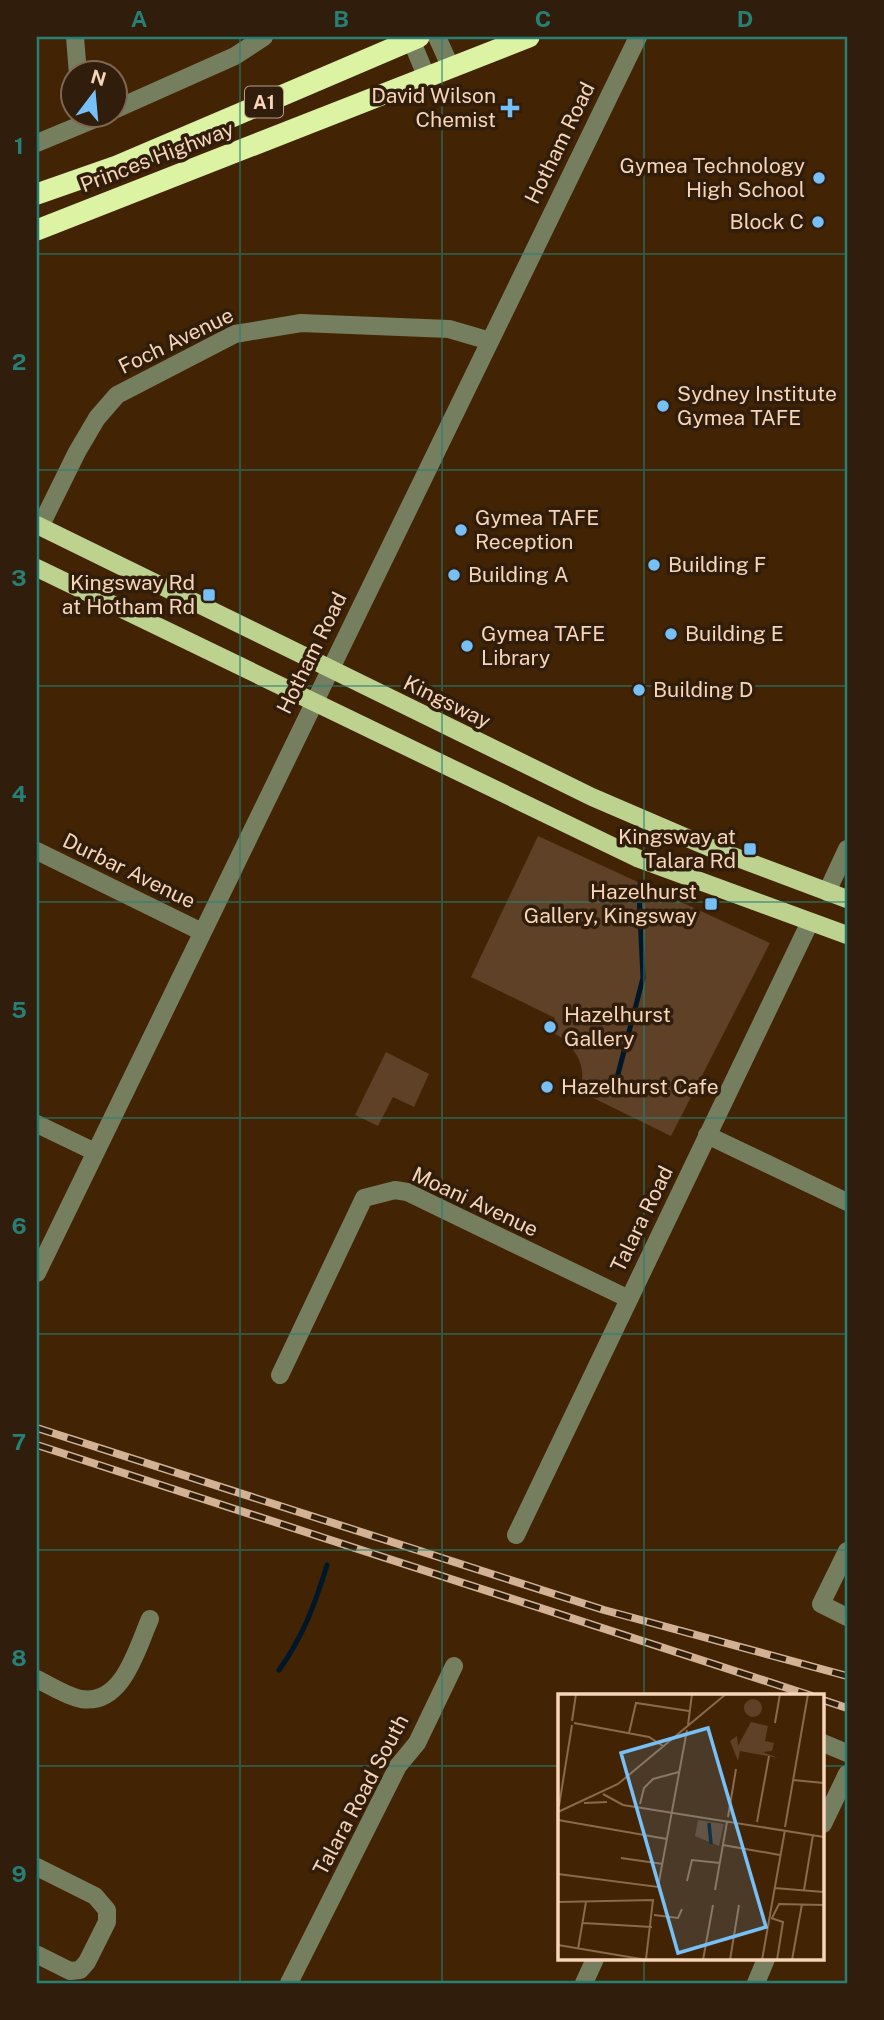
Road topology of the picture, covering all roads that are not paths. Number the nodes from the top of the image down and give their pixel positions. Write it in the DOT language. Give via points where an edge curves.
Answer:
graph roads {
  1 [pos="75,37"];
  2 [pos="264,37"];
  3 [pos="438,37"];
  4 [pos="529,37"];
  5 [pos="414,38"];
  6 [pos="632,42"];
  7 [pos="77,60"];
  8 [pos="451,68"];
  9 [pos="427,78"];
  10 [pos="130,103"];
  11 [pos="65,130"];
  12 [pos="37,143"];
  13 [pos="37,194"];
  14 [pos="37,230"];
  15 [pos="490,341"];
  16 [pos="39,526"];
  17 [pos="37,568"];
  18 [pos="331,670"];
  19 [pos="313,702"];
  20 [pos="847,849"];
  21 [pos="37,851"];
  22 [pos="827,892"];
  23 [pos="847,900"];
  24 [pos="810,922"];
  25 [pos="202,932"];
  26 [pos="847,935"];
  27 [pos="37,1124"];
  28 [pos="707,1135"];
  29 [pos="95,1152"];
  30 [pos="847,1202"];
  31 [pos="37,1273"];
  32 [pos="629,1299"];
  33 [pos="280,1375"];
  34 [pos="516,1535"];
  35 [pos="847,1551"];
  36 [pos="847,1617"];
  37 [pos="150,1619"];
  38 [pos="454,1666"];
  39 [pos="37,1679"];
  40 [pos="824,1743"];
  41 [pos="847,1753"];
  42 [pos="847,1774"];
  43 [pos="824,1822"];
  44 [pos="37,1867"];
  45 [pos="38,1955"];
  46 [pos="595,1960"];
  47 [pos="766,1960"];
  48 [pos="289,1983"];
  49 [pos="584,1983"];
  50 [pos="756,1983"];
  1 -- 7 [label="street"];
  2 -- 10 [label="street" via="235,56"];
  3 -- 8 [label="street"];
  4 -- 8 [label="highway, Princes Highway / A1"];
  5 -- 9 [label="street"];
  5 -- 13 [label="highway, Princes Highway / A1" via="117,166"];
  6 -- 15 [label="street, Hotham Road"];
  8 -- 9 [label="highway, Princes Highway / A1"];
  9 -- 14 [label="highway, Princes Highway / A1"];
  11 -- 12 [label="street"];
  15 -- 16 [label="street, Foch Avenue" via="449,329 302,323 235,334 117,395 97,418"];
  15 -- 18 [label="street, Hotham Road"];
  16 -- 18 [label="main road, Kingsway"];
  17 -- 19 [label="main road"];
  18 -- 19 [label="street, Hotham Road"];
  18 -- 22 [label="main road, Kingsway" via="652,825"];
  19 -- 24 [label="main road" via="637,858"];
  19 -- 25 [label="street, Hotham Road"];
  20 -- 22 [label="street"];
  21 -- 25 [label="street, Durbar Avenue"];
  22 -- 23 [label="main road, Kingsway"];
  24 -- 26 [label="main road"];
  24 -- 28 [label="street, Talara Road"];
  25 -- 29 [label="street, Hotham Road"];
  27 -- 29 [label="street"];
  28 -- 30 [label="street"];
  28 -- 32 [label="street, Talara Road"];
  29 -- 31 [label="street, Hotham Road"];
  32 -- 33 [label="street, Moani Avenue" via="407,1192 380,1192 364,1198"];
  32 -- 34 [label="street, Talara Road"];
  35 -- 36 [label="street" via="821,1604"];
  37 -- 39 [label="street" via="123,1679 110,1693 81,1699"];
  38 -- 48 [label="street, Talara Road South" via="417,1743 398,1766"];
  40 -- 41 [label="street"];
  42 -- 43 [label="street"];
  44 -- 45 [label="street" via="101,1900 108,1915 80,1970 70,1971"];
  46 -- 49 [label="street"];
  47 -- 50 [label="street"];
}
